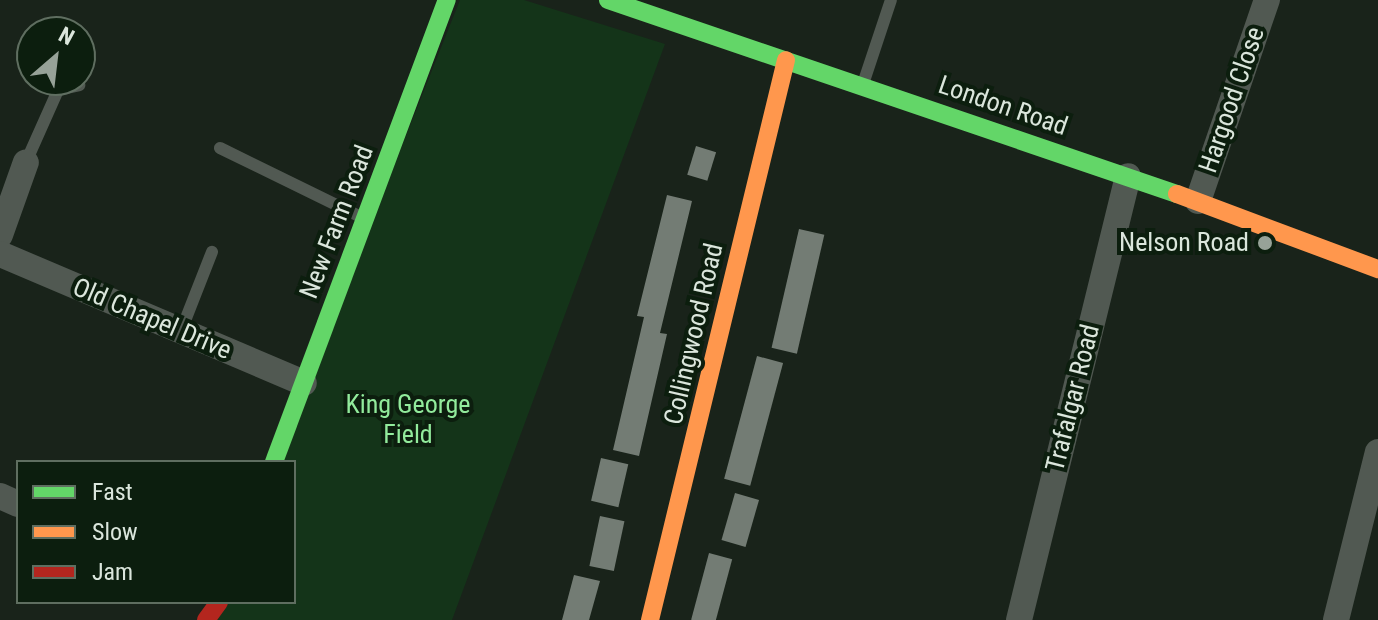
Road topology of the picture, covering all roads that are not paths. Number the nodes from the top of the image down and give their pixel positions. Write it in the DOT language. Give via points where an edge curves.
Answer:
graph roads {
  1 [pos="447,0"];
  2 [pos="608,0"];
  3 [pos="891,0"];
  4 [pos="1267,0"];
  5 [pos="786,60"];
  6 [pos="862,86"];
  7 [pos="55,96"];
  8 [pos="220,148"];
  9 [pos="26,162"];
  10 [pos="1128,176"];
  11 [pos="1198,201"];
  12 [pos="365,219"];
  13 [pos="0,235"];
  14 [pos="212,252"];
  15 [pos="0,254"];
  16 [pos="1378,269"];
  17 [pos="181,331"];
  18 [pos="304,383"];
  19 [pos="1378,452"];
  20 [pos="275,460"];
  21 [pos="650,620"];
  22 [pos="1019,620"];
  23 [pos="1336,620"];
  1 -- 12 [label="street, New Farm Road"];
  2 -- 5 [label="street, London Road"];
  3 -- 6 [label="lane"];
  4 -- 11 [label="street, Hargood Close"];
  5 -- 6 [label="street, London Road"];
  5 -- 21 [label="street, Collingwood Road"];
  6 -- 10 [label="street, London Road"];
  7 -- 9 [label="lane"];
  8 -- 12 [label="lane"];
  9 -- 13 [label="street"];
  10 -- 11 [label="street, London Road"];
  10 -- 22 [label="street, Trafalgar Road"];
  11 -- 16 [label="street, London Road"];
  12 -- 18 [label="street, New Farm Road"];
  14 -- 17 [label="lane"];
  15 -- 17 [label="street, Old Chapel Drive"];
  17 -- 18 [label="street, Old Chapel Drive"];
  18 -- 20 [label="street, New Farm Road"];
  19 -- 23 [label="street"];
}
